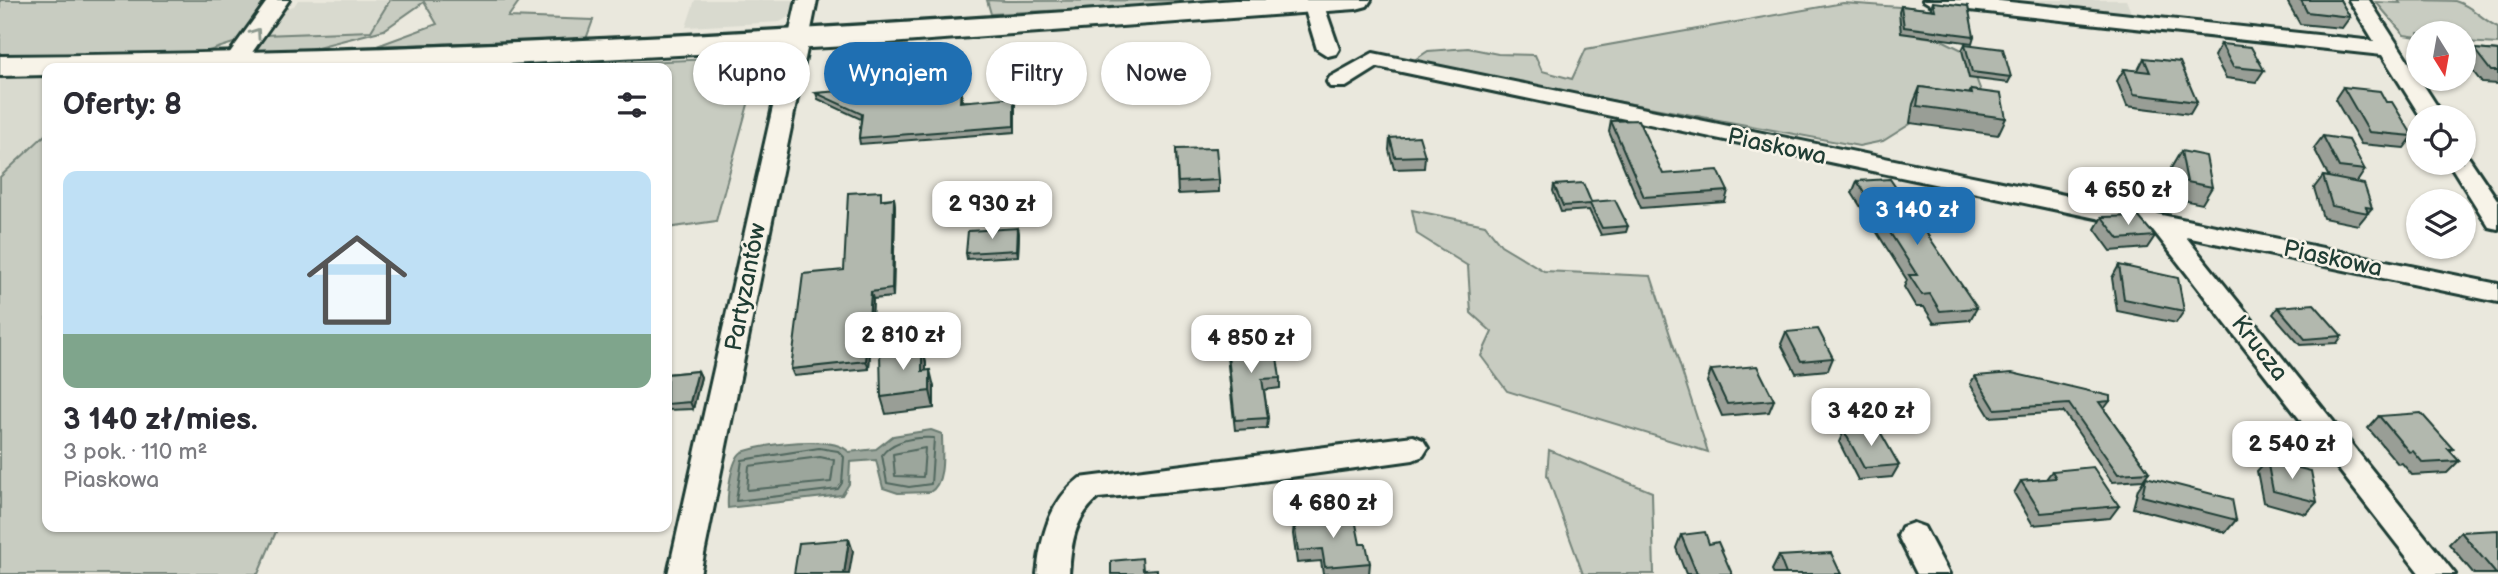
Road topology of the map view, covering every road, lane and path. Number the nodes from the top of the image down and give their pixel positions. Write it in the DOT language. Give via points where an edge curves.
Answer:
graph roads {
  1 [pos="279,0"];
  2 [pos="807,0"];
  3 [pos="1356,0"];
  4 [pos="1933,0"];
  5 [pos="2359,0"];
  6 [pos="1313,2"];
  7 [pos="797,39"];
  8 [pos="1328,48"];
  9 [pos="2388,49"];
  10 [pos="233,63"];
  11 [pos="283,63"];
  12 [pos="0,66"];
  13 [pos="42,66"];
  14 [pos="1338,82"];
  15 [pos="2424,105"];
  16 [pos="2469,175"];
  17 [pos="2159,221"];
  18 [pos="2498,221"];
  19 [pos="2498,293"];
  20 [pos="1413,447"];
  21 [pos="1913,536"];
  22 [pos="684,574"];
  23 [pos="1053,574"];
  24 [pos="1933,574"];
  25 [pos="2439,574"];
  10 -- 1 [label="street, one-way"];
  2 -- 7 [label="street, Partyzantów"];
  3 -- 6 [label="main road"];
  4 -- 9 [label="street"];
  5 -- 9 [label="street"];
  6 -- 7 [label="main road"];
  6 -- 8 [label="street"];
  7 -- 11 [label="main road"];
  7 -- 22 [label="street, Partyzantów"];
  9 -- 15 [label="street"];
  12 -- 13 [label="main road"];
  14 -- 17 [label="street, Piaskowa" via="1380,61"];
  16 -- 18 [label="street"];
  17 -- 19 [label="street, Piaskowa"];
  17 -- 25 [label="street, Krucza"];
  20 -- 23 [label="street" via="1226,474 1091,487 1076,496 1066,510 1057,534"];
  21 -- 24 [label="street"];
}
